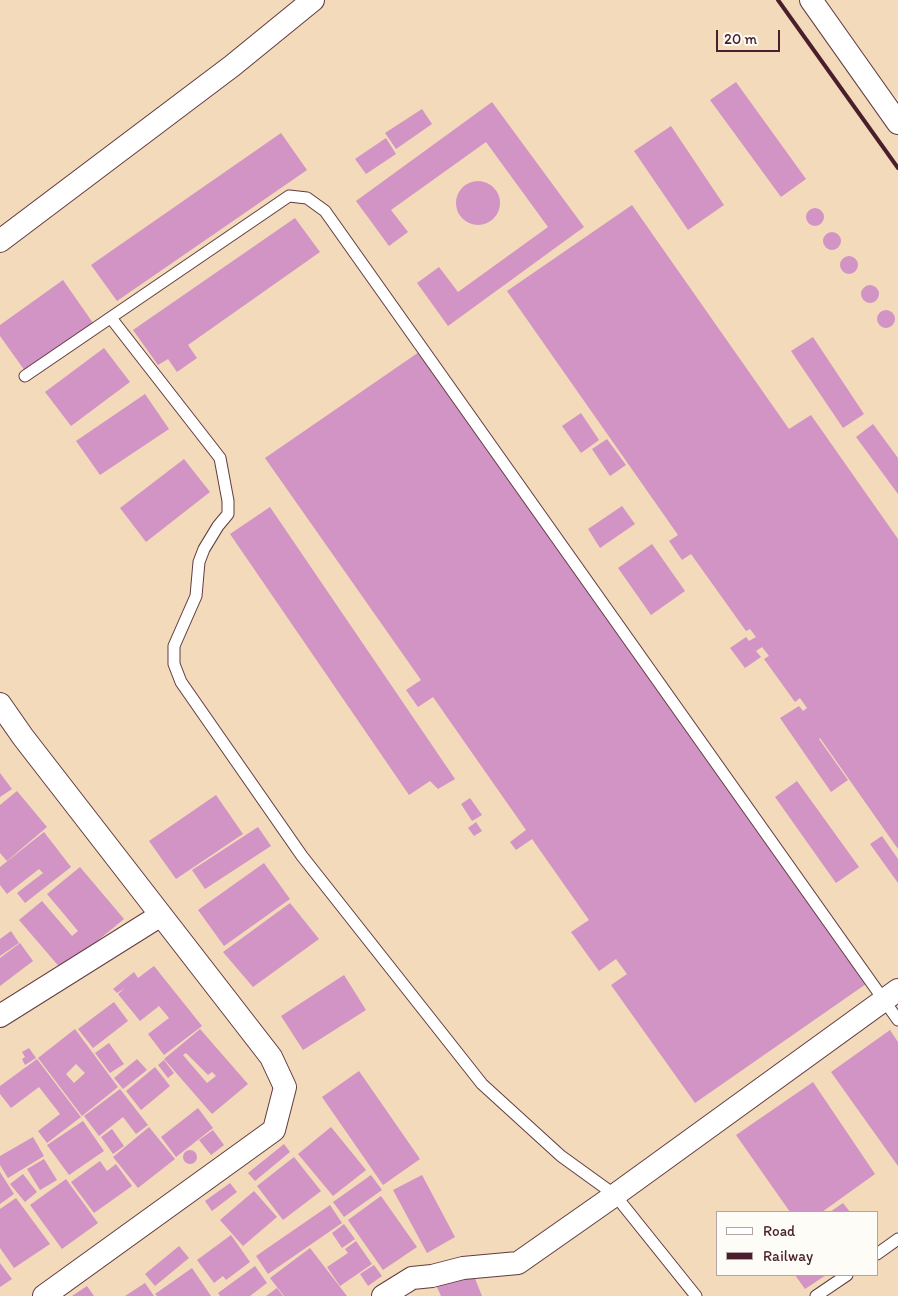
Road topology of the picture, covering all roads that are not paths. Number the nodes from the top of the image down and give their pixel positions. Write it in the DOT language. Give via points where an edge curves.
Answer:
graph roads {
  1 [pos="313,0"];
  2 [pos="811,0"];
  3 [pos="898,123"];
  4 [pos="0,241"];
  5 [pos="111,318"];
  6 [pos="26,376"];
  7 [pos="0,704"];
  8 [pos="161,915"];
  9 [pos="891,995"];
  10 [pos="0,1016"];
  11 [pos="898,1020"];
  12 [pos="615,1195"];
  13 [pos="898,1239"];
  14 [pos="878,1253"];
  15 [pos="846,1276"];
  16 [pos="44,1296"];
  17 [pos="383,1296"];
  18 [pos="696,1296"];
  19 [pos="816,1296"];
  1 -- 4 [label="street" via="232,66"];
  2 -- 3 [label="street"];
  5 -- 6 [label="lane"];
  5 -- 9 [label="lane" via="290,196 308,198 325,211"];
  5 -- 12 [label="lane" via="220,458 228,514 204,549 199,562 196,596 174,646 174,664 181,682 302,856 482,1084 561,1156"];
  7 -- 8 [label="street"];
  8 -- 10 [label="street"];
  8 -- 16 [label="street" via="271,1057 285,1087 274,1130"];
  9 -- 11 [label="lane"];
  9 -- 12 [label="street"];
  12 -- 17 [label="street" via="518,1263 463,1268 412,1278"];
  12 -- 18 [label="lane"];
  13 -- 14 [label="lane"];
  15 -- 19 [label="lane"];
}
